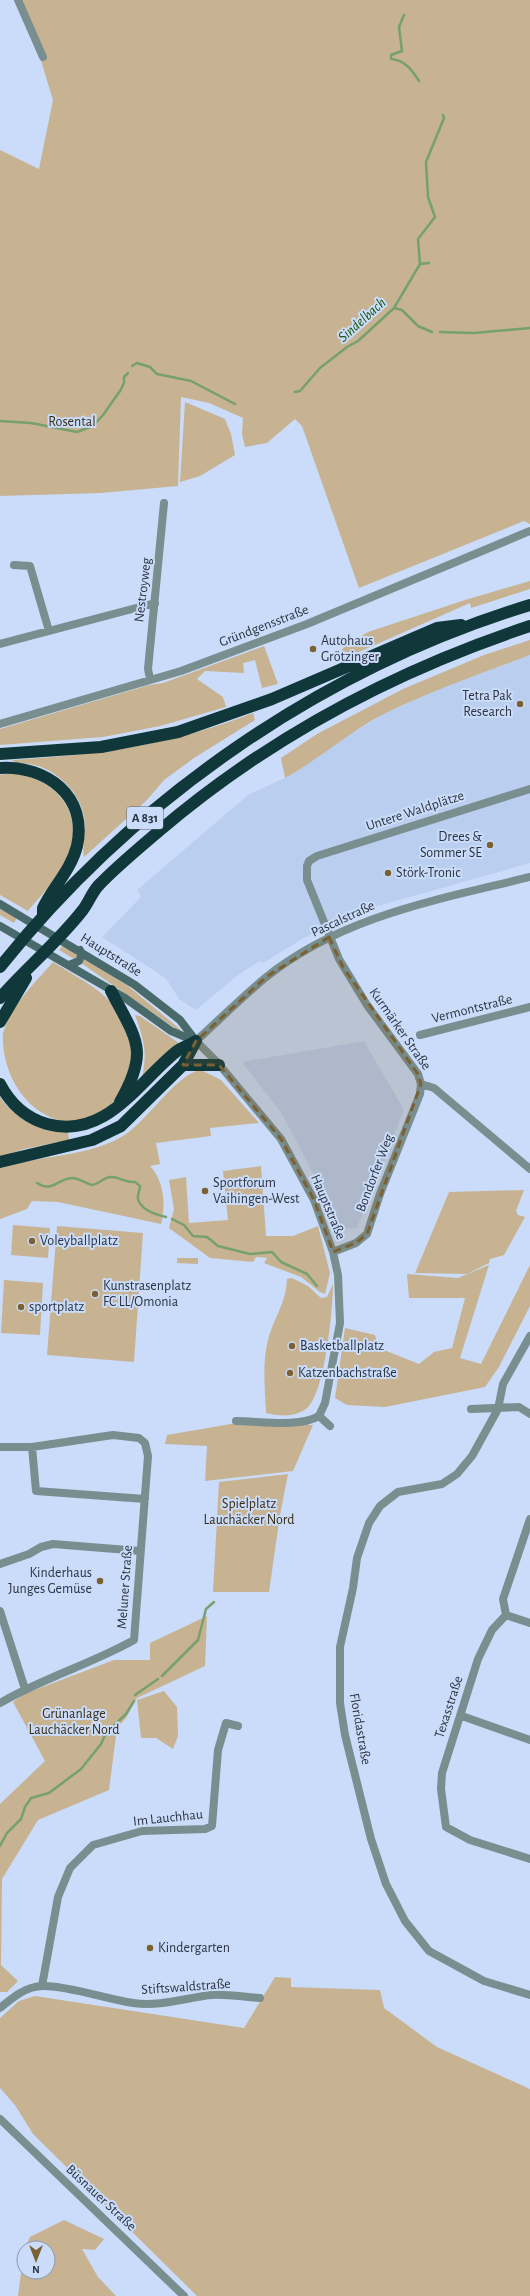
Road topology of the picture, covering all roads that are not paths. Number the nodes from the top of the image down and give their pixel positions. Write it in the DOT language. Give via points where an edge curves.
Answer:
graph roads {
  1 [pos="18,0"];
  2 [pos="43,57"];
  3 [pos="164,503"];
  4 [pos="530,530"];
  5 [pos="14,564"];
  6 [pos="155,603"];
  7 [pos="530,605"];
  8 [pos="475,624"];
  9 [pos="530,626"];
  10 [pos="49,631"];
  11 [pos="0,644"];
  12 [pos="150,679"];
  13 [pos="0,724"];
  14 [pos="0,754"];
  15 [pos="0,769"];
  16 [pos="530,789"];
  17 [pos="310,861"];
  18 [pos="530,877"];
  19 [pos="0,904"];
  20 [pos="43,916"];
  21 [pos="0,926"];
  22 [pos="80,950"];
  23 [pos="36,962"];
  24 [pos="69,965"];
  25 [pos="0,967"];
  26 [pos="111,991"];
  27 [pos="0,998"];
  28 [pos="530,1007"];
  29 [pos="0,1022"];
  30 [pos="420,1035"];
  31 [pos="196,1042"];
  32 [pos="183,1065"];
  33 [pos="219,1065"];
  34 [pos="0,1084"];
  35 [pos="421,1084"];
  36 [pos="117,1107"];
  37 [pos="0,1162"];
  38 [pos="530,1169"];
  39 [pos="333,1252"];
  40 [pos="530,1336"];
  41 [pos="471,1409"];
  42 [pos="498,1409"];
  43 [pos="530,1414"];
  44 [pos="319,1416"];
  45 [pos="236,1421"];
  46 [pos="330,1426"];
  47 [pos="0,1447"];
  48 [pos="32,1447"];
  49 [pos="145,1499"];
  50 [pos="530,1519"];
  51 [pos="528,1528"];
  52 [pos="140,1551"];
  53 [pos="0,1564"];
  54 [pos="0,1611"];
  55 [pos="506,1615"];
  56 [pos="530,1622"];
  57 [pos="25,1689"];
  58 [pos="0,1703"];
  59 [pos="462,1716"];
  60 [pos="238,1726"];
  61 [pos="530,1740"];
  62 [pos="530,1858"];
  63 [pos="42,1986"];
  64 [pos="530,1995"];
  65 [pos="260,1998"];
  66 [pos="0,2008"];
  67 [pos="0,2119"];
  68 [pos="184,2296"];
  1 -- 2 [label="street"];
  3 -- 6 [label="street, Nestroyweg"];
  4 -- 12 [label="street, Gründgensstraße" via="307,624 181,671"];
  5 -- 10 [label="street" via="30,566"];
  6 -- 10 [label="street"];
  6 -- 12 [label="street, Nestroyweg" via="148,669"];
  7 -- 8 [label="highway, A 831"];
  8 -- 14 [label="highway" via="437,628 272,699 178,732 132,742 67,751"];
  8 -- 20 [label="highway, A 831" via="402,654 336,687 258,733 196,776 115,843"];
  9 -- 23 [label="highway, A 831" via="475,645 385,683 263,753 191,804 136,851 96,888 82,911"];
  10 -- 11 [label="street"];
  12 -- 13 [label="street, Gründgensstraße"];
  15 -- 20 [label="highway" via="30,770 48,778 63,791 76,814 76,847 70,865 43,908"];
  16 -- 17 [label="street, Untere Waldplätze" via="317,856"];
  17 -- 35 [label="street, Kurmärker Straße" via="307,866 307,880 338,959 367,1005 418,1074"];
  18 -- 31 [label="street, Pascalstraße" via="392,911 328,938 266,977"];
  19 -- 22 [label="main road, Hauptstraße"];
  20 -- 25 [label="highway, A 831"];
  21 -- 24 [label="main road, Hauptstraße"];
  22 -- 24 [label="main road" via="82,954 79,962"];
  22 -- 31 [label="main road, Hauptstraße" via="172,1012"];
  23 -- 27 [label="highway, A 831"];
  23 -- 29 [label="highway"];
  24 -- 26 [label="main road, Hauptstraße"];
  26 -- 31 [label="main road, Hauptstraße" via="171,1031"];
  26 -- 36 [label="highway" via="132,1027 137,1049 133,1077"];
  28 -- 30 [label="street, Vermontstraße"];
  31 -- 32 [label="highway"];
  31 -- 33 [label="street, Hauptstraße"];
  31 -- 36 [label="highway" via="177,1051"];
  32 -- 33 [label="highway"];
  32 -- 37 [label="highway" via="135,1114 106,1135"];
  33 -- 39 [label="street, Hauptstraße" via="281,1139 314,1200"];
  34 -- 36 [label="highway" via="18,1108 41,1122 54,1126 86,1124 105,1116"];
  35 -- 38 [label="street, Kurmärker Straße" via="434,1088"];
  35 -- 39 [label="street, Bondorfer Weg" via="420,1094 380,1194 367,1234 356,1243"];
  39 -- 44 [label="street, Hauptstraße" via="338,1275 340,1323 326,1403"];
  40 -- 42 [label="street, Floridastraße" via="503,1384"];
  41 -- 42 [label="street"];
  42 -- 43 [label="street" via="519,1407"];
  42 -- 64 [label="street, Floridastraße" via="472,1456 457,1474 442,1484 398,1492 380,1506 369,1522 357,1558 340,1647 340,1702 345,1735 371,1839 386,1884 405,1920 429,1951 484,1980"];
  44 -- 45 [label="street" via="310,1421 297,1422"];
  44 -- 46 [label="street"];
  47 -- 48 [label="street"];
  48 -- 49 [label="street" via="36,1491"];
  48 -- 49 [label="street, Meluner Straße" via="113,1435 139,1438 145,1443 148,1456"];
  49 -- 52 [label="street, Meluner Straße"];
  50 -- 51 [label="street"];
  51 -- 55 [label="street" via="503,1599"];
  52 -- 53 [label="street" via="53,1544"];
  52 -- 57 [label="street, Meluner Straße" via="134,1640 113,1652"];
  54 -- 57 [label="street"];
  55 -- 56 [label="street"];
  55 -- 59 [label="street, Texasstraße" via="492,1630 478,1659"];
  57 -- 58 [label="street, Meluner Straße"];
  59 -- 61 [label="street"];
  59 -- 62 [label="street, Texasstraße" via="442,1773 441,1789 446,1827 470,1840"];
  60 -- 63 [label="street, Im Lauchhau" via="226,1723 218,1750 212,1826 142,1831 93,1845 70,1868 58,1897"];
  63 -- 65 [label="street, Stiftswaldstraße" via="147,2004 172,2003 213,1995"];
  63 -- 66 [label="street" via="28,1989"];
  67 -- 68 [label="street, Büsnauer Straße"];
}
